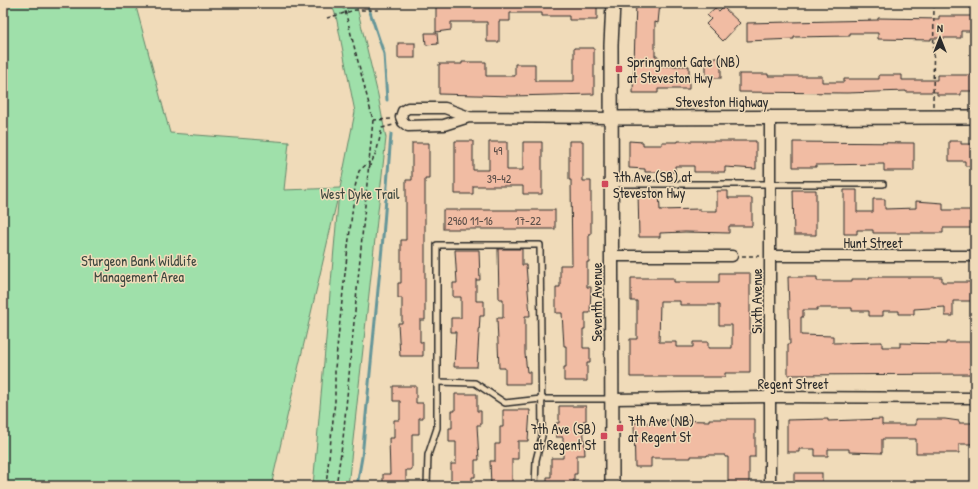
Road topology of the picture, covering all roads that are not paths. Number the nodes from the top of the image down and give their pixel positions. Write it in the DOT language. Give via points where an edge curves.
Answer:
graph roads {
  1 [pos="613,3"];
  2 [pos="770,116"];
  3 [pos="469,117"];
  4 [pos="975,117"];
  5 [pos="613,118"];
  6 [pos="770,183"];
  7 [pos="612,184"];
  8 [pos="883,184"];
  9 [pos="612,256"];
  10 [pos="732,256"];
  11 [pos="771,256"];
  12 [pos="975,256"];
  13 [pos="437,382"];
  14 [pos="770,397"];
  15 [pos="975,398"];
  16 [pos="542,399"];
  17 [pos="612,399"];
  18 [pos="427,486"];
  19 [pos="535,486"];
  20 [pos="612,486"];
  21 [pos="770,486"];
  1 -- 5 [label="street, Seventh Avenue"];
  2 -- 4 [label="street, Steveston Highway"];
  2 -- 5 [label="street, Steveston Highway"];
  2 -- 6 [label="street, Sixth Avenue"];
  3 -- 3 [label="street, Steveston Highway" via="446,108 408,108 401,117 408,126 444,125"];
  3 -- 5 [label="street, Steveston Highway"];
  5 -- 7 [label="street, Seventh Avenue"];
  6 -- 7 [label="lane"];
  6 -- 8 [label="lane"];
  6 -- 11 [label="street, Sixth Avenue"];
  7 -- 9 [label="street, Seventh Avenue"];
  9 -- 10 [label="street"];
  9 -- 17 [label="street, Seventh Avenue"];
  11 -- 12 [label="street, Hunt Street"];
  11 -- 14 [label="street, Sixth Avenue"];
  13 -- 16 [label="lane" via="475,383 505,403"];
  13 -- 16 [label="lane" via="437,245 540,245"];
  13 -- 18 [label="lane" via="437,428 428,455"];
  14 -- 15 [label="street, Regent Street"];
  14 -- 17 [label="street, Regent Street"];
  14 -- 21 [label="street, Sixth Avenue"];
  16 -- 17 [label="lane"];
  16 -- 19 [label="lane" via="542,436 536,460"];
  17 -- 20 [label="street, Seventh Avenue"];
}
